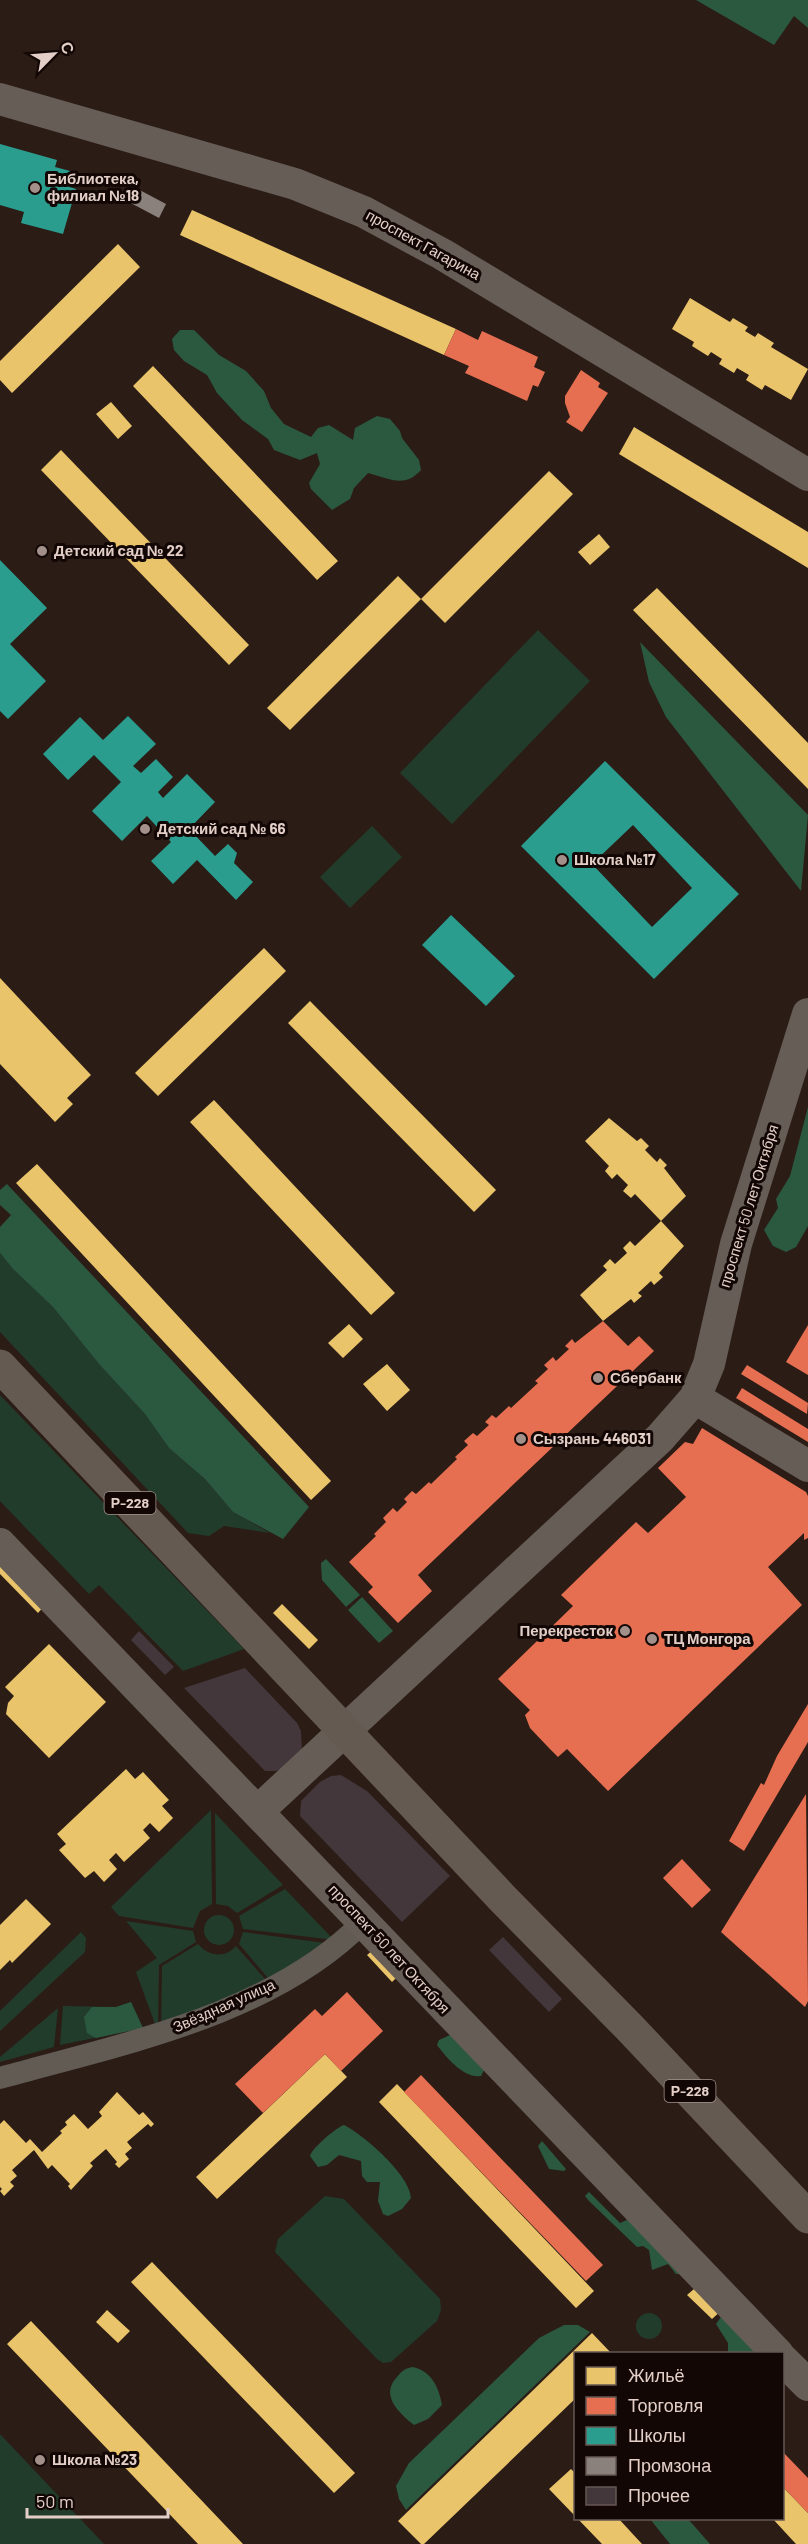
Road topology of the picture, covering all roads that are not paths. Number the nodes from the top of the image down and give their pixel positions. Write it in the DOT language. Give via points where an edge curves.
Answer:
graph roads {
  1 [pos="0,99"];
  2 [pos="808,475"];
  3 [pos="808,1014"];
  4 [pos="0,1366"];
  5 [pos="695,1398"];
  6 [pos="808,1466"];
  7 [pos="0,1544"];
  8 [pos="345,1731"];
  9 [pos="258,1811"];
  10 [pos="363,1922"];
  11 [pos="0,2078"];
  12 [pos="808,2217"];
  13 [pos="776,2352"];
  14 [pos="784,2360"];
  15 [pos="808,2385"];
  1 -- 2 [label="street, проспект Гагарина" via="295,184 364,212 442,254"];
  3 -- 5 [label="street, проспект 50 лет Октября" via="722,1296 709,1364"];
  4 -- 8 [label="main road, Р-228"];
  5 -- 6 [label="street"];
  5 -- 8 [label="street, проспект 50 лет Октября" via="660,1438"];
  7 -- 9 [label="street, проспект 50 лет Октября"];
  8 -- 9 [label="street, проспект 50 лет Октября"];
  8 -- 12 [label="main road, Р-228"];
  9 -- 10 [label="street, проспект 50 лет Октября"];
  10 -- 11 [label="street, Звёздная улица" via="342,1944 268,1989 185,2026"];
  10 -- 13 [label="street, проспект 50 лет Октября"];
  14 -- 15 [label="street"];
}
